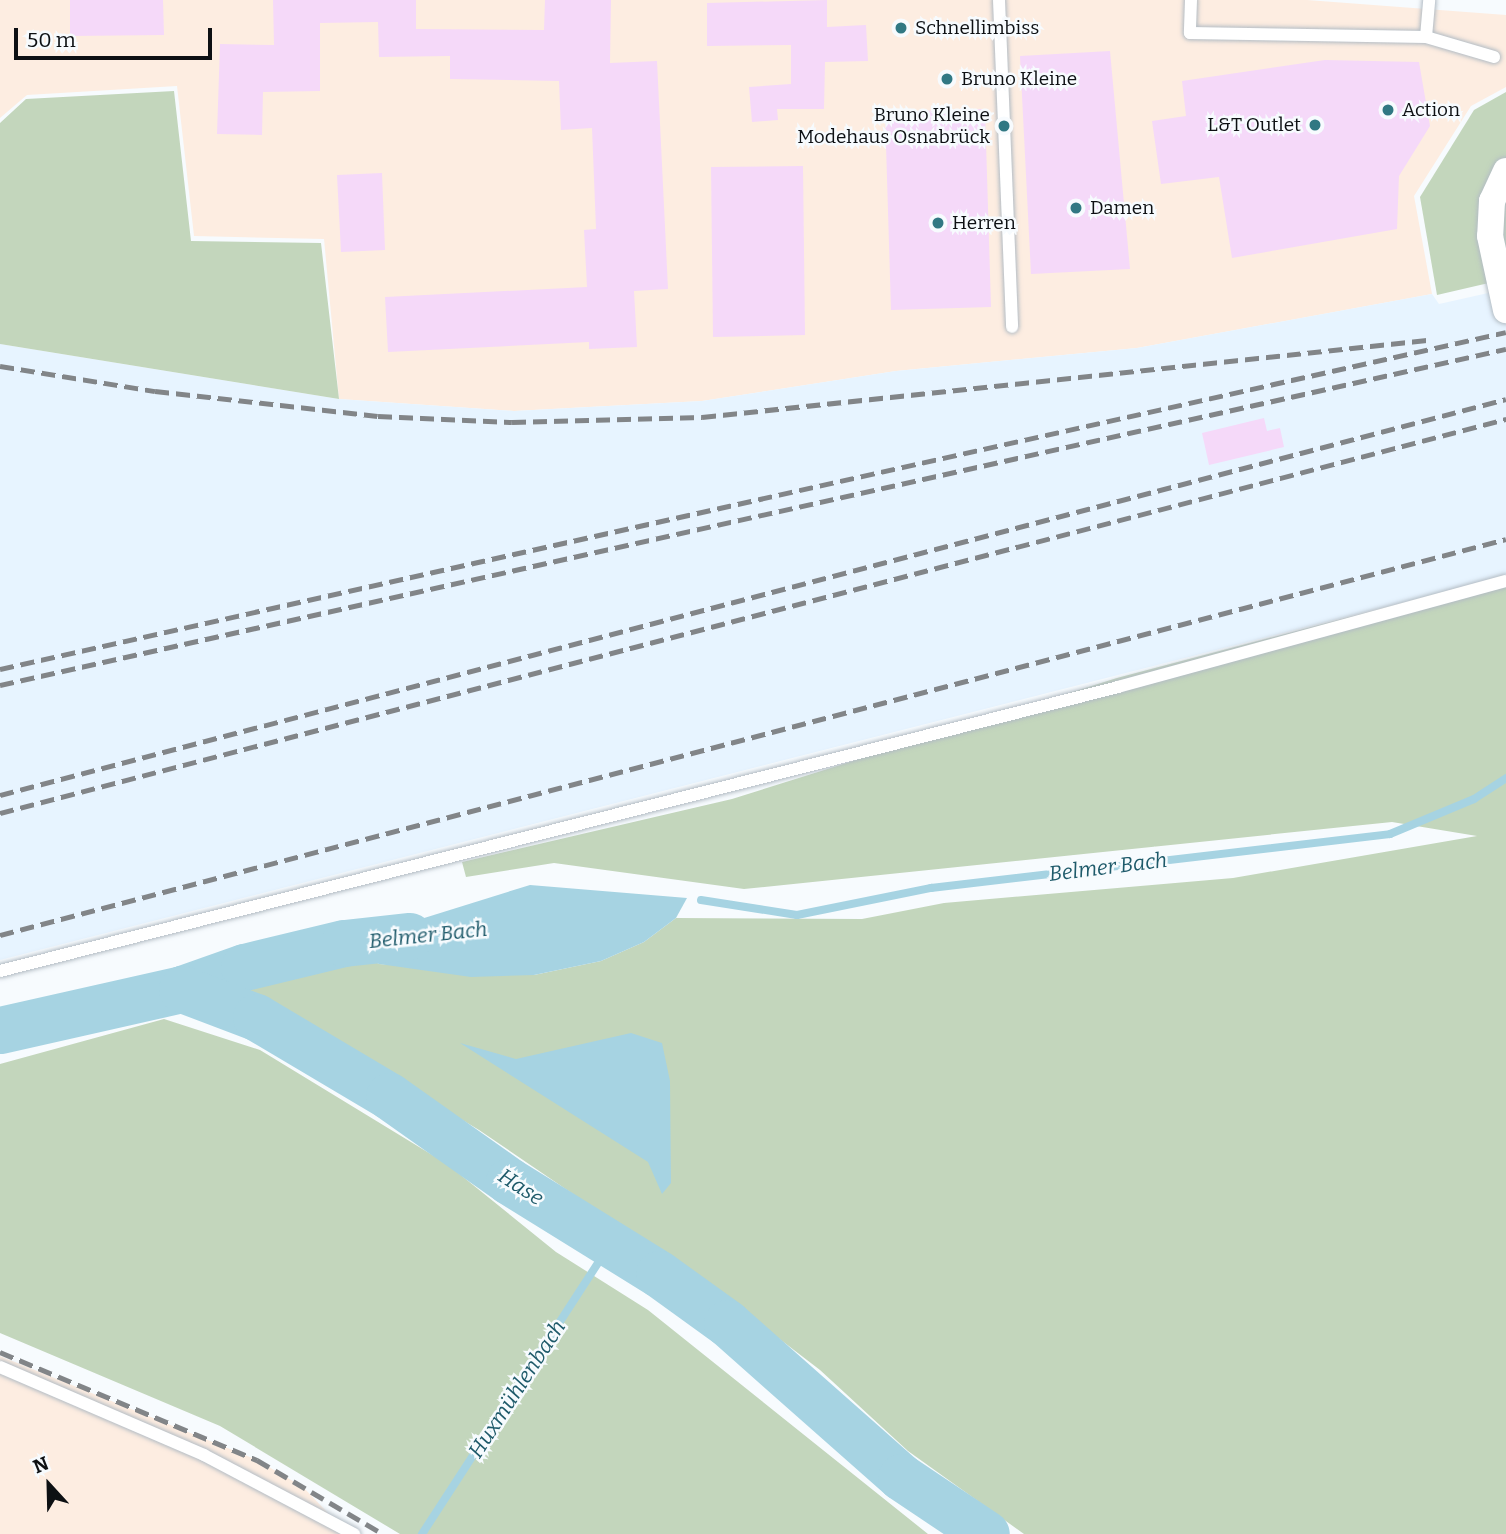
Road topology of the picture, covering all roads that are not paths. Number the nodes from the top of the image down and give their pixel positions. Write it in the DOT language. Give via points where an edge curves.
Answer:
graph roads {
  1 [pos="999,0"];
  2 [pos="1191,0"];
  3 [pos="1429,0"];
  4 [pos="1426,37"];
  5 [pos="1494,57"];
  6 [pos="1506,171"];
  7 [pos="1506,310"];
  8 [pos="1012,327"];
  9 [pos="1506,581"];
  10 [pos="0,971"];
  11 [pos="0,1367"];
  12 [pos="354,1534"];
  1 -- 8 [label="lane"];
  2 -- 4 [label="lane" via="1189,33"];
  3 -- 4 [label="lane"];
  4 -- 5 [label="lane"];
  6 -- 7 [label="street" via="1492,201 1490,236"];
  9 -- 10 [label="lane" via="1118,687"];
  11 -- 12 [label="lane" via="204,1455"];
}
